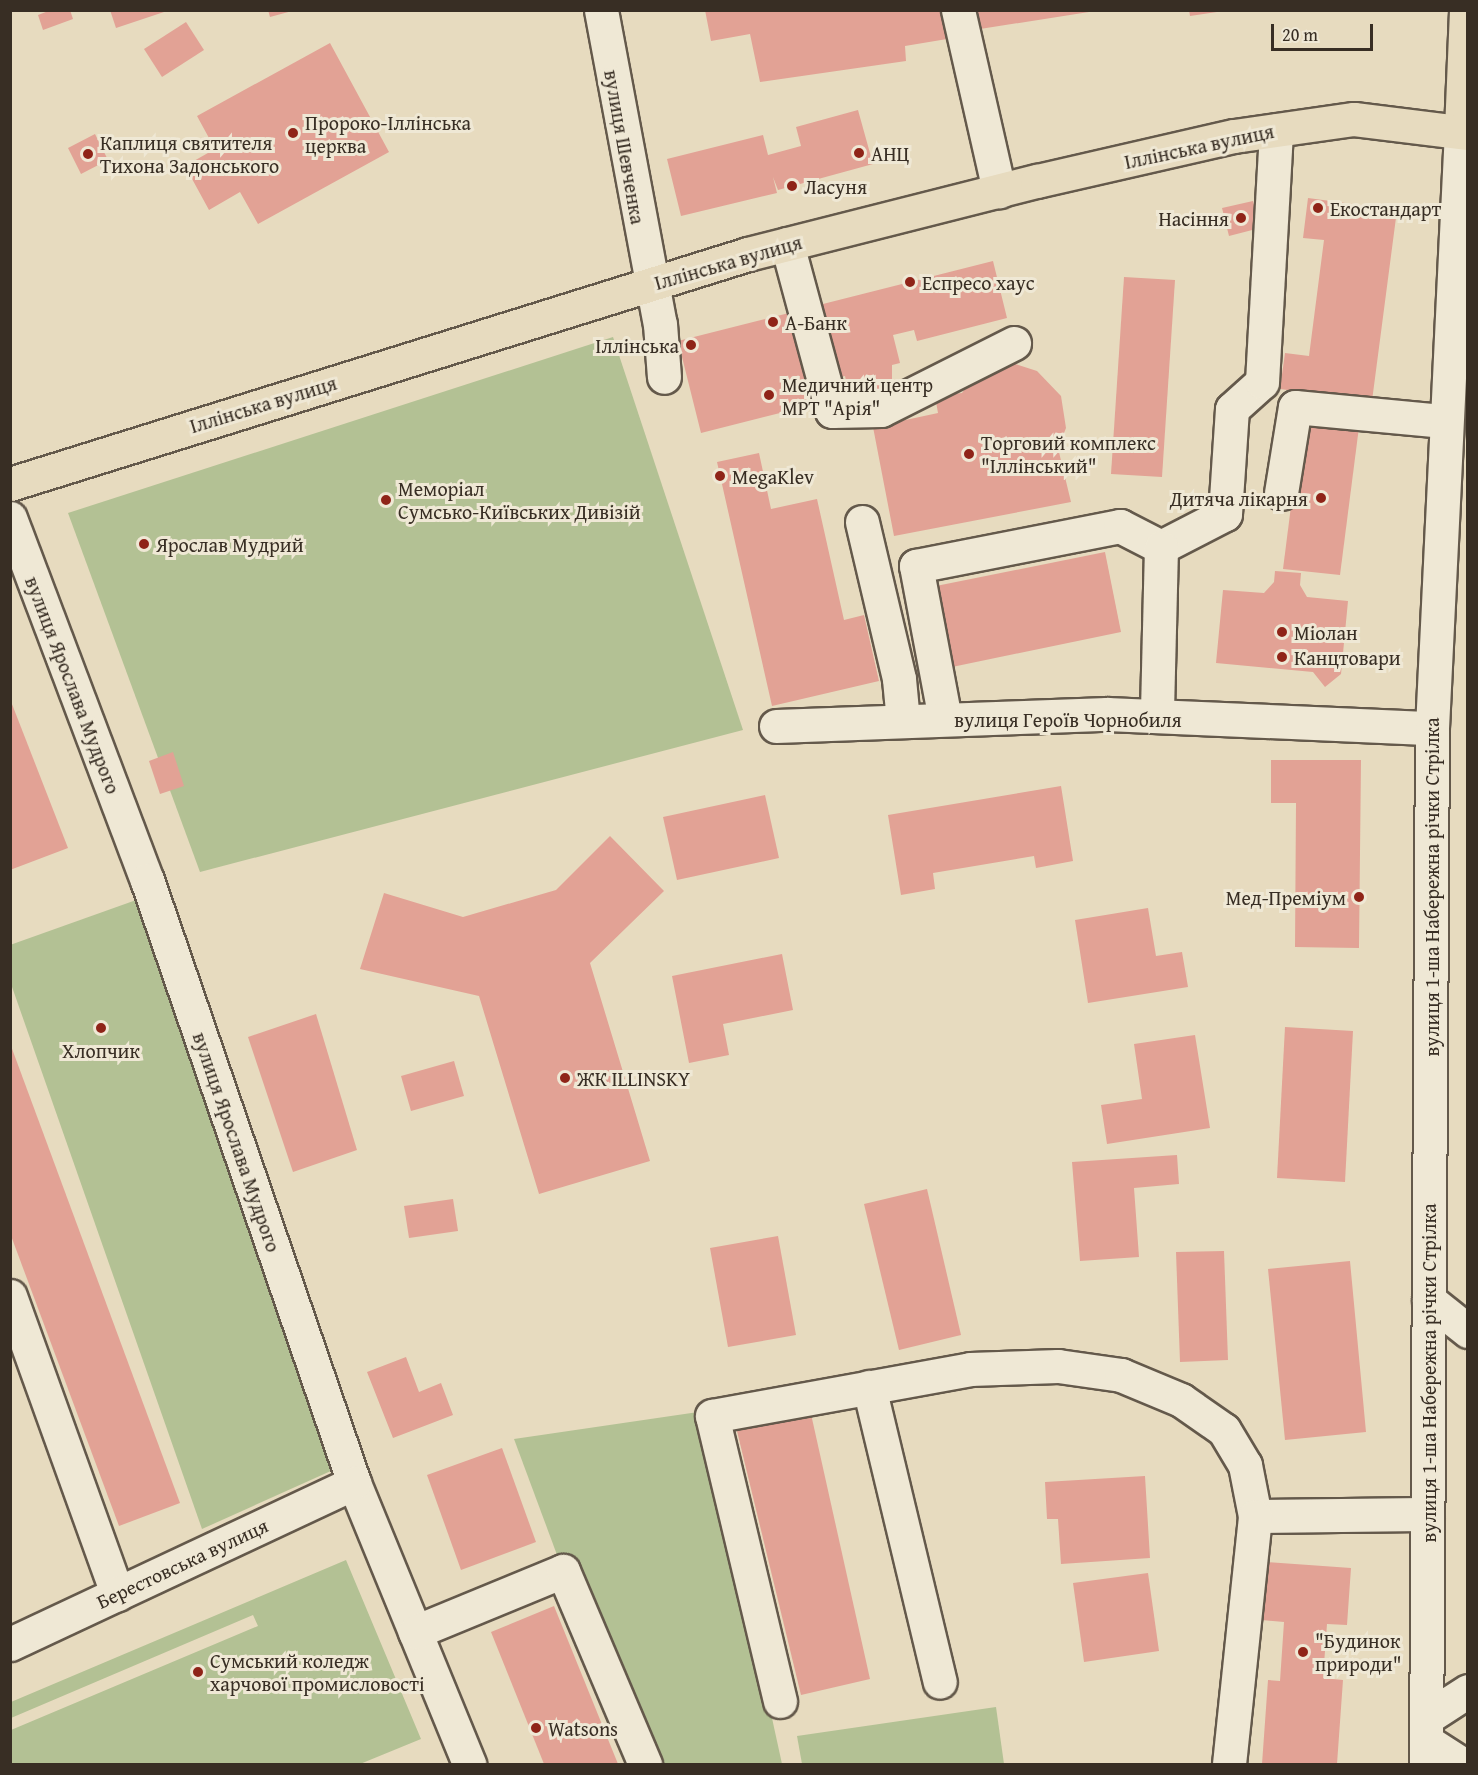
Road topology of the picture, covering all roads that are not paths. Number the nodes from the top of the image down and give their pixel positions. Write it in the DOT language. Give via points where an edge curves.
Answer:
graph roads {
  1 [pos="601,10"];
  2 [pos="958,10"];
  3 [pos="1466,10"];
  4 [pos="1276,130"];
  5 [pos="1465,131"];
  6 [pos="999,191"];
  7 [pos="787,244"];
  8 [pos="652,283"];
  9 [pos="1014,343"];
  10 [pos="664,377"];
  11 [pos="1451,439"];
  12 [pos="10,484"];
  13 [pos="1281,493"];
  14 [pos="10,518"];
  15 [pos="862,522"];
  16 [pos="1161,547"];
  17 [pos="1157,716"];
  18 [pos="945,719"];
  19 [pos="903,721"];
  20 [pos="776,726"];
  21 [pos="1432,728"];
  22 [pos="10,1296"];
  23 [pos="1428,1300"];
  24 [pos="1467,1331"];
  25 [pos="869,1387"];
  26 [pos="354,1483"];
  27 [pos="1427,1514"];
  28 [pos="1255,1516"];
  29 [pos="117,1594"];
  30 [pos="415,1632"];
  31 [pos="10,1644"];
  32 [pos="940,1682"];
  33 [pos="1467,1691"];
  34 [pos="780,1701"];
  35 [pos="1426,1741"];
  36 [pos="469,1764"];
  37 [pos="645,1764"];
  38 [pos="1229,1764"];
  39 [pos="1462,1764"];
  1 -- 8 [label="street, вулиця Шевченка"];
  2 -- 6 [label="street"];
  3 -- 5 [label="main road, вулиця 1-ша Набережна річки Стрілка"];
  4 -- 5 [label="main road, Іллінська вулиця" via="1354,119"];
  4 -- 6 [label="main road, Іллінська вулиця"];
  4 -- 16 [label="street" via="1262,382 1232,409 1225,514"];
  5 -- 11 [label="street, вулиця 1-ша Набережна річки Стрілка"];
  6 -- 7 [label="main road, Іллінська вулиця"];
  7 -- 8 [label="main road, Іллінська вулиця"];
  7 -- 9 [label="street" via="832,411 881,410"];
  8 -- 10 [label="street, вулиця Шевченка"];
  8 -- 12 [label="main road, Іллінська вулиця"];
  11 -- 13 [label="street" via="1295,407"];
  11 -- 21 [label="street, вулиця 1-ша Набережна річки Стрілка"];
  14 -- 26 [label="street, вулиця Ярослава Мудрого" via="147,880"];
  15 -- 19 [label="street" via="899,679"];
  16 -- 17 [label="street"];
  16 -- 18 [label="street" via="1120,526 916,566"];
  17 -- 18 [label="street, вулиця Героїв Чорнобиля"];
  17 -- 21 [label="street, вулиця Героїв Чорнобиля"];
  18 -- 19 [label="street, вулиця Героїв Чорнобиля"];
  19 -- 20 [label="street, вулиця Героїв Чорнобиля"];
  21 -- 23 [label="street, вулиця 1-ша Набережна річки Стрілка"];
  22 -- 29 [label="street"];
  23 -- 24 [label="street"];
  23 -- 27 [label="street, вулиця 1-ша Набережна річки Стрілка"];
  25 -- 28 [label="street" via="970,1369 1058,1366 1122,1375 1181,1400 1224,1430 1245,1465"];
  25 -- 32 [label="street"];
  25 -- 34 [label="street" via="712,1416"];
  26 -- 29 [label="street, Берестовська вулиця"];
  26 -- 30 [label="street, вулиця Ярослава Мудрого"];
  27 -- 28 [label="street"];
  27 -- 35 [label="street, вулиця 1-ша Набережна річки Стрілка"];
  28 -- 38 [label="street"];
  29 -- 31 [label="street, Берестовська вулиця"];
  30 -- 36 [label="street, вулиця Ярослава Мудрого"];
  30 -- 37 [label="street" via="563,1571"];
  33 -- 35 [label="street"];
  35 -- 39 [label="street"];
}
